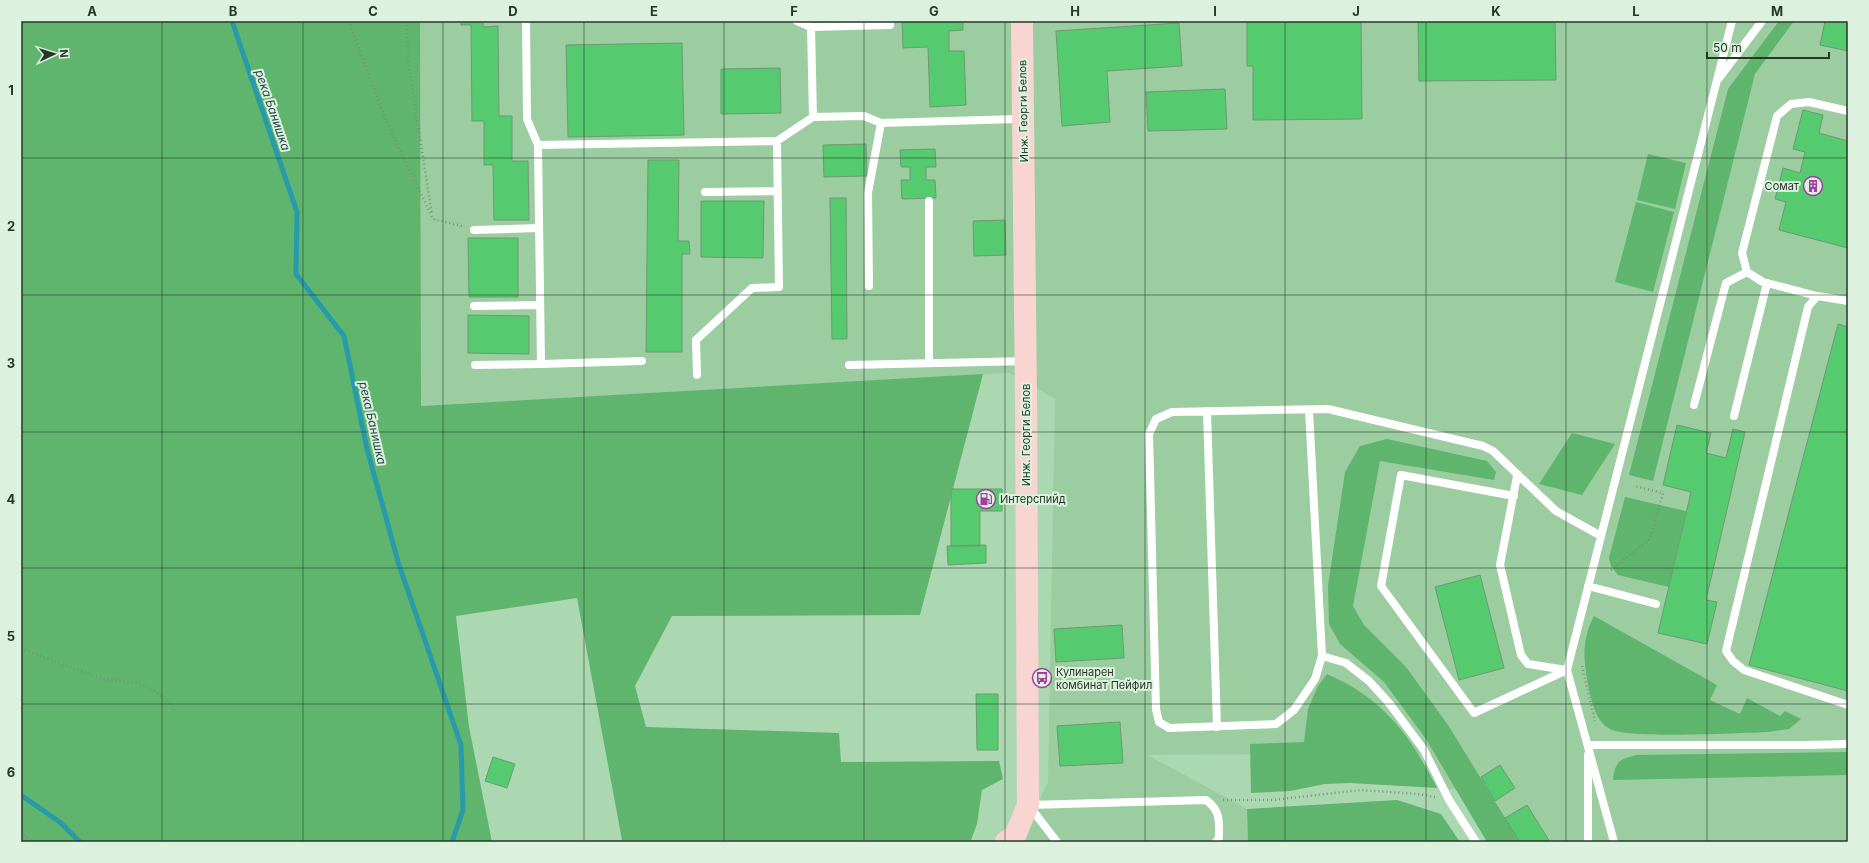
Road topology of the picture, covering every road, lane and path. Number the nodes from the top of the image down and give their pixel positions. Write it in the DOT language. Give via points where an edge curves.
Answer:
graph roads {
  1 [pos="349,21"];
  2 [pos="406,21"];
  3 [pos="526,21"];
  4 [pos="797,21"];
  5 [pos="890,21"];
  6 [pos="1022,21"];
  7 [pos="1732,21"];
  8 [pos="1762,21"];
  9 [pos="811,27"];
  10 [pos="1716,81"];
  11 [pos="1848,111"];
  12 [pos="813,117"];
  13 [pos="1023,119"];
  14 [pos="881,123"];
  15 [pos="777,141"];
  16 [pos="538,145"];
  17 [pos="778,191"];
  18 [pos="705,192"];
  19 [pos="929,201"];
  20 [pos="433,218"];
  21 [pos="539,228"];
  22 [pos="474,230"];
  23 [pos="1747,272"];
  24 [pos="1767,283"];
  25 [pos="869,286"];
  26 [pos="1817,296"];
  27 [pos="1848,302"];
  28 [pos="540,305"];
  29 [pos="474,306"];
  30 [pos="642,361"];
  31 [pos="1026,361"];
  32 [pos="929,363"];
  33 [pos="541,364"];
  34 [pos="475,365"];
  35 [pos="849,365"];
  36 [pos="697,375"];
  37 [pos="1694,405"];
  38 [pos="1309,410"];
  39 [pos="1207,411"];
  40 [pos="1734,416"];
  41 [pos="1517,476"];
  42 [pos="1635,486"];
  43 [pos="1514,496"];
  44 [pos="1601,536"];
  45 [pos="1611,570"];
  46 [pos="1588,586"];
  47 [pos="1656,604"];
  48 [pos="21,649"];
  49 [pos="1322,656"];
  50 [pos="1582,662"];
  51 [pos="1567,670"];
  52 [pos="1848,705"];
  53 [pos="176,712"];
  54 [pos="1595,721"];
  55 [pos="1216,727"];
  56 [pos="1588,744"];
  57 [pos="1848,744"];
  58 [pos="1206,800"];
  59 [pos="1449,800"];
  60 [pos="1028,805"];
  61 [pos="21,832"];
  62 [pos="32,842"];
  63 [pos="1006,842"];
  64 [pos="1056,842"];
  65 [pos="1216,842"];
  66 [pos="1476,842"];
  67 [pos="1588,842"];
  68 [pos="1614,842"];
  1 -- 20 [label="path" via="386,122"];
  2 -- 20 [label="path" via="409,67"];
  3 -- 16 [label="lane" via="526,119"];
  4 -- 9 [label="lane"];
  5 -- 9 [label="lane" via="890,25"];
  6 -- 13 [label="street, Инж. Георги Белов"];
  7 -- 10 [label="lane"];
  8 -- 10 [label="lane"];
  9 -- 12 [label="lane"];
  10 -- 44 [label="lane"];
  11 -- 23 [label="lane" via="1810,102 1791,104 1777,116 1742,253"];
  12 -- 14 [label="lane" via="864,116"];
  12 -- 15 [label="lane"];
  13 -- 14 [label="lane"];
  13 -- 31 [label="street, Инж. Георги Белов"];
  14 -- 25 [label="lane" via="868,193"];
  15 -- 16 [label="lane"];
  15 -- 17 [label="lane"];
  16 -- 21 [label="lane"];
  17 -- 18 [label="lane"];
  17 -- 36 [label="lane" via="779,287 752,288 696,340"];
  19 -- 32 [label="lane"];
  20 -- 22 [label="path"];
  21 -- 22 [label="lane"];
  21 -- 28 [label="lane"];
  23 -- 24 [label="lane"];
  23 -- 37 [label="lane" via="1726,283"];
  24 -- 26 [label="lane"];
  24 -- 40 [label="lane"];
  26 -- 27 [label="lane"];
  26 -- 52 [label="lane" via="1808,307 1726,651 1744,670"];
  28 -- 29 [label="lane"];
  28 -- 33 [label="lane"];
  30 -- 33 [label="lane"];
  31 -- 32 [label="lane"];
  31 -- 60 [label="street, Инж. Георги Белов"];
  32 -- 35 [label="lane"];
  33 -- 34 [label="lane"];
  38 -- 39 [label="lane"];
  38 -- 41 [label="lane" via="1328,409 1483,446 1493,451"];
  38 -- 49 [label="lane"];
  39 -- 55 [label="lane"];
  39 -- 55 [label="lane" via="1172,412 1156,419 1150,434 1156,709 1159,722 1170,728"];
  41 -- 43 [label="lane"];
  41 -- 44 [label="lane" via="1556,511"];
  42 -- 45 [label="path" via="1663,493 1650,539"];
  43 -- 51 [label="lane" via="1500,565 1521,655 1528,664"];
  43 -- 51 [label="lane" via="1401,475 1381,586 1474,713"];
  44 -- 46 [label="lane"];
  46 -- 47 [label="lane"];
  46 -- 51 [label="lane"];
  48 -- 53 [label="path" via="104,679 141,684 164,697"];
  49 -- 55 [label="lane" via="1316,679 1294,710 1276,724"];
  49 -- 59 [label="lane" via="1346,663 1369,681 1389,703 1424,750"];
  50 -- 54 [label="path"];
  51 -- 56 [label="lane"];
  56 -- 57 [label="lane"];
  56 -- 67 [label="lane"];
  56 -- 68 [label="lane"];
  58 -- 59 [label="path" via="1272,800 1362,790 1418,794"];
  58 -- 60 [label="lane"];
  58 -- 65 [label="lane" via="1215,807 1219,817 1219,838"];
  59 -- 66 [label="lane"];
  60 -- 63 [label="street, Инж. Георги Белов" via="1015,836"];
  60 -- 64 [label="lane"];
  61 -- 62 [label="path"];
}
